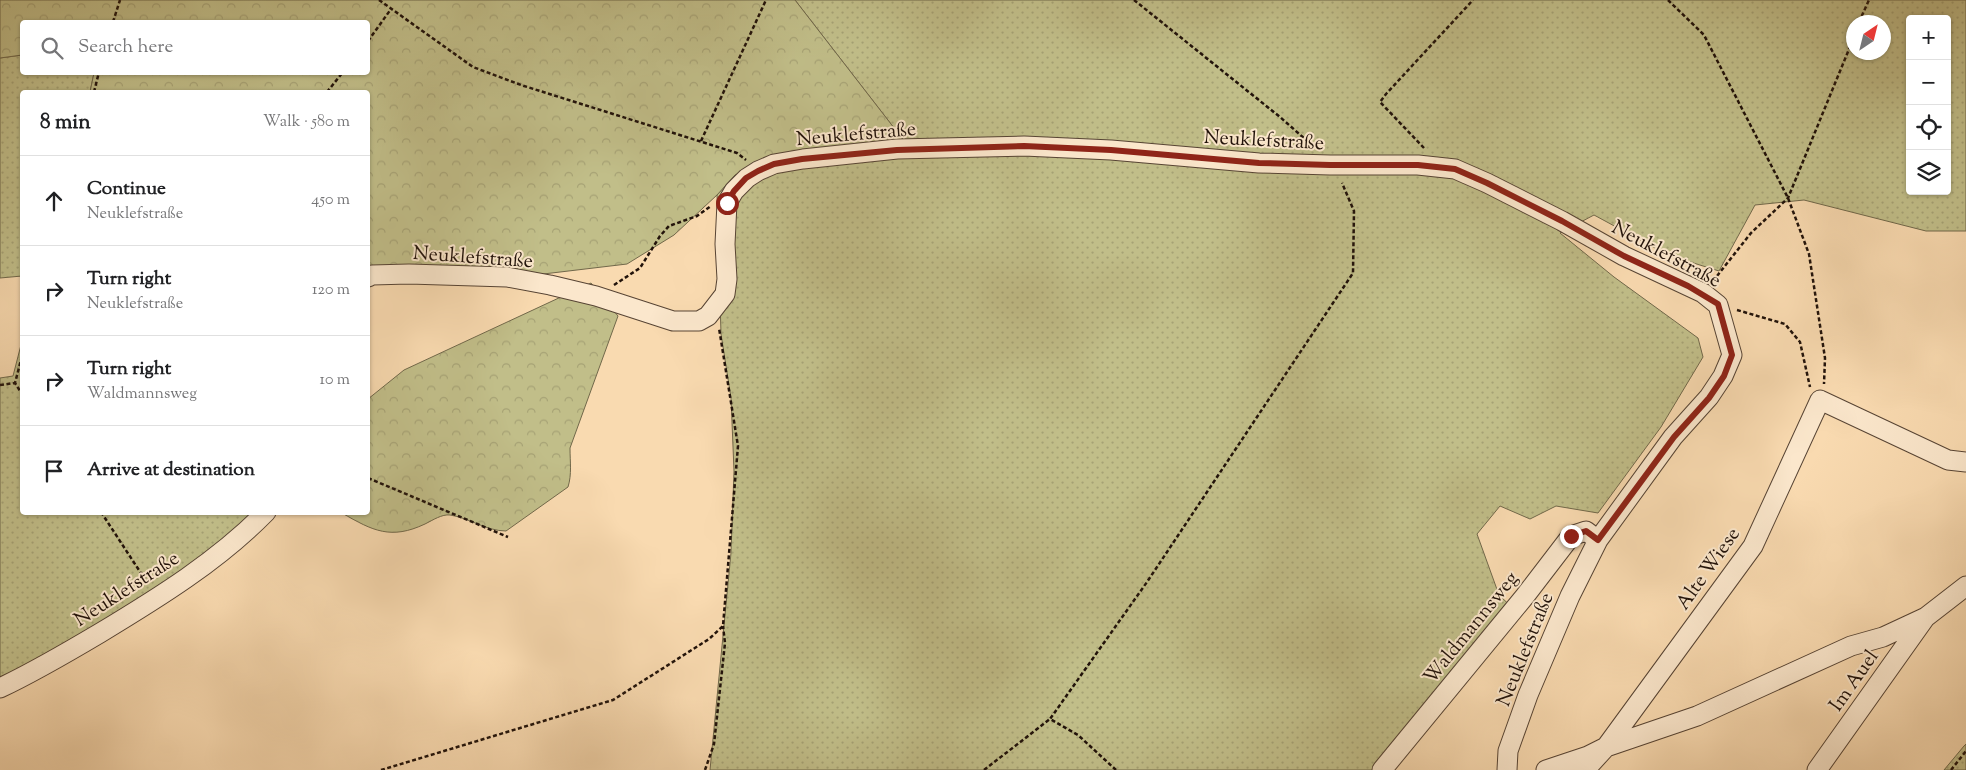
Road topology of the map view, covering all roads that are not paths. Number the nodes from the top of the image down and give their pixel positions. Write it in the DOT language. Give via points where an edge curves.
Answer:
graph roads {
  1 [pos="370,276"];
  2 [pos="1966,462"];
  3 [pos="263,515"];
  4 [pos="1598,540"];
  5 [pos="1966,586"];
  6 [pos="1926,617"];
  7 [pos="0,688"];
  8 [pos="1606,747"];
  9 [pos="1508,751"];
  10 [pos="1382,770"];
  11 [pos="1499,770"];
  12 [pos="1507,770"];
  13 [pos="1546,770"];
  14 [pos="1585,770"];
  15 [pos="1817,770"];
  1 -- 4 [label="street, Neuklefstraße" via="409,274 507,277 596,296 673,321 699,321 708,316 725,294 727,203 746,178 774,164 897,150 1024,146 1259,163 1418,165 1455,169 1703,293 1718,304 1732,355 1724,376"];
  2 -- 8 [label="street, Alte Wiese" via="1948,460 1820,400 1753,546"];
  3 -- 7 [label="street, Neuklefstraße" via="244,534 158,599"];
  4 -- 9 [label="street, Neuklefstraße" via="1570,596"];
  4 -- 10 [label="street, Waldmannsweg" via="1586,531 1571,536"];
  5 -- 6 [label="street"];
  6 -- 8 [label="street" via="1883,637 1850,646 1697,716"];
  6 -- 15 [label="street, Im Auel"];
  8 -- 13 [label="street"];
  8 -- 14 [label="street, Alte Wiese"];
  9 -- 11 [label="street"];
  9 -- 12 [label="street, Neuklefstraße"];
}
